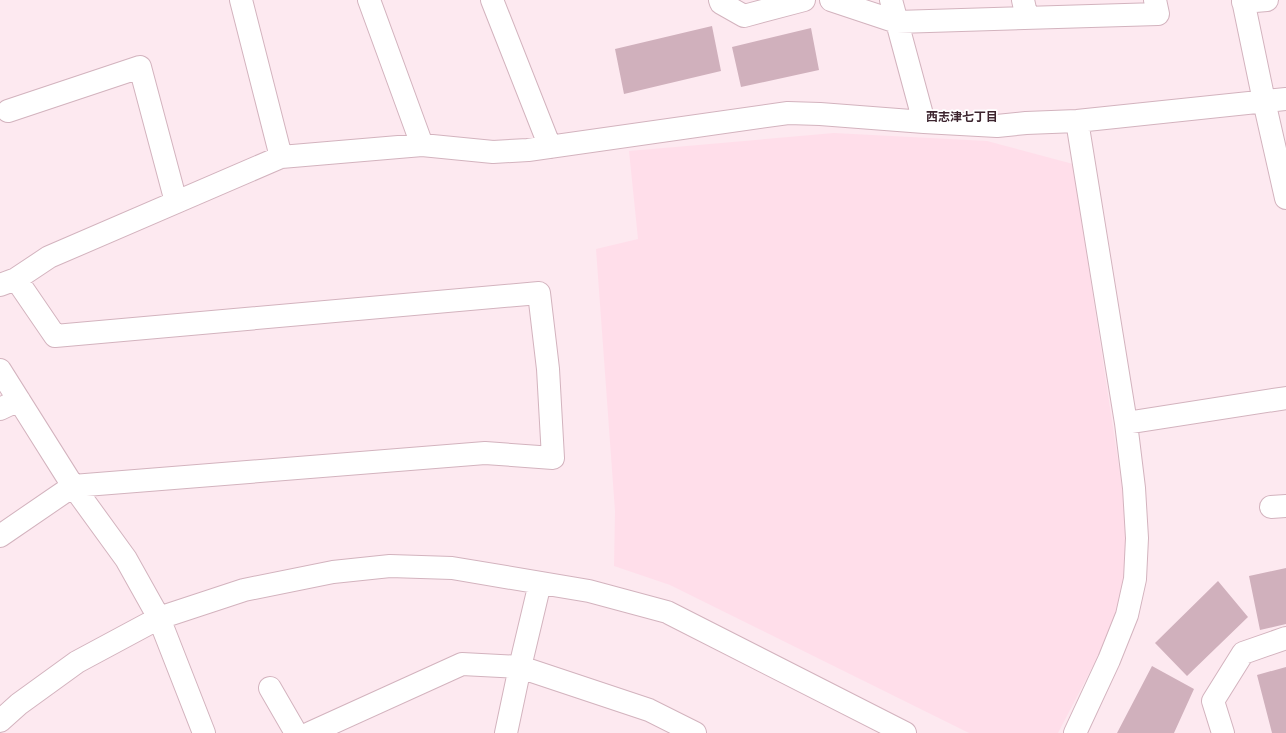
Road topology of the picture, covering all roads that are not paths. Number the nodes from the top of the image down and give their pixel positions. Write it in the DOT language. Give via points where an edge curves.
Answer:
graph roads {
  1 [pos="241,0"];
  2 [pos="369,0"];
  3 [pos="492,0"];
  4 [pos="720,0"];
  5 [pos="804,0"];
  6 [pos="831,0"];
  7 [pos="891,0"];
  8 [pos="1155,0"];
  9 [pos="1267,0"];
  10 [pos="1243,1"];
  11 [pos="1025,9"];
  12 [pos="897,22"];
  13 [pos="1286,99"];
  14 [pos="1264,101"];
  15 [pos="8,111"];
  16 [pos="1077,121"];
  17 [pos="924,122"];
  18 [pos="422,145"];
  19 [pos="550,147"];
  20 [pos="282,157"];
  21 [pos="1286,198"];
  22 [pos="176,202"];
  23 [pos="8,282"];
  24 [pos="0,370"];
  25 [pos="1286,398"];
  26 [pos="9,404"];
  27 [pos="1126,423"];
  28 [pos="73,486"];
  29 [pos="0,536"];
  30 [pos="540,583"];
  31 [pos="159,618"];
  32 [pos="1286,638"];
  33 [pos="520,667"];
  34 [pos="270,688"];
  35 [pos="0,721"];
  36 [pos="204,733"];
  37 [pos="296,733"];
  38 [pos="310,733"];
  39 [pos="506,733"];
  40 [pos="695,733"];
  41 [pos="905,733"];
  42 [pos="1075,733"];
  43 [pos="1223,733"];
  1 -- 20 [label="street"];
  2 -- 18 [label="street"];
  3 -- 19 [label="street"];
  4 -- 5 [label="street" via="744,16"];
  6 -- 12 [label="street"];
  7 -- 12 [label="street"];
  8 -- 11 [label="street" via="1158,14"];
  9 -- 10 [label="street"];
  10 -- 14 [label="street"];
  11 -- 12 [label="street"];
  12 -- 17 [label="street"];
  13 -- 14 [label="street"];
  14 -- 16 [label="street"];
  14 -- 21 [label="street"];
  15 -- 22 [label="street" via="140,67"];
  16 -- 17 [label="street" via="996,126"];
  16 -- 27 [label="street"];
  17 -- 19 [label="street" via="788,113"];
  18 -- 19 [label="street" via="493,152"];
  18 -- 20 [label="street"];
  20 -- 22 [label="street"];
  22 -- 23 [label="street" via="49,257"];
  23 -- 28 [label="street" via="55,336 539,293 548,369 553,458 485,453"];
  24 -- 26 [label="street"];
  25 -- 27 [label="street"];
  26 -- 28 [label="street"];
  27 -- 42 [label="street" via="1137,538 1135,579 1127,615"];
  28 -- 29 [label="street"];
  28 -- 31 [label="street" via="126,559"];
  30 -- 31 [label="street" via="452,568 390,566 333,572 244,590"];
  30 -- 33 [label="street"];
  30 -- 41 [label="street" via="589,592 667,612"];
  31 -- 35 [label="street" via="77,662"];
  31 -- 36 [label="street"];
  32 -- 43 [label="street" via="1243,653 1213,701"];
  33 -- 38 [label="street" via="462,664"];
  33 -- 39 [label="street"];
  33 -- 40 [label="street" via="649,710"];
  34 -- 37 [label="street"];
}
